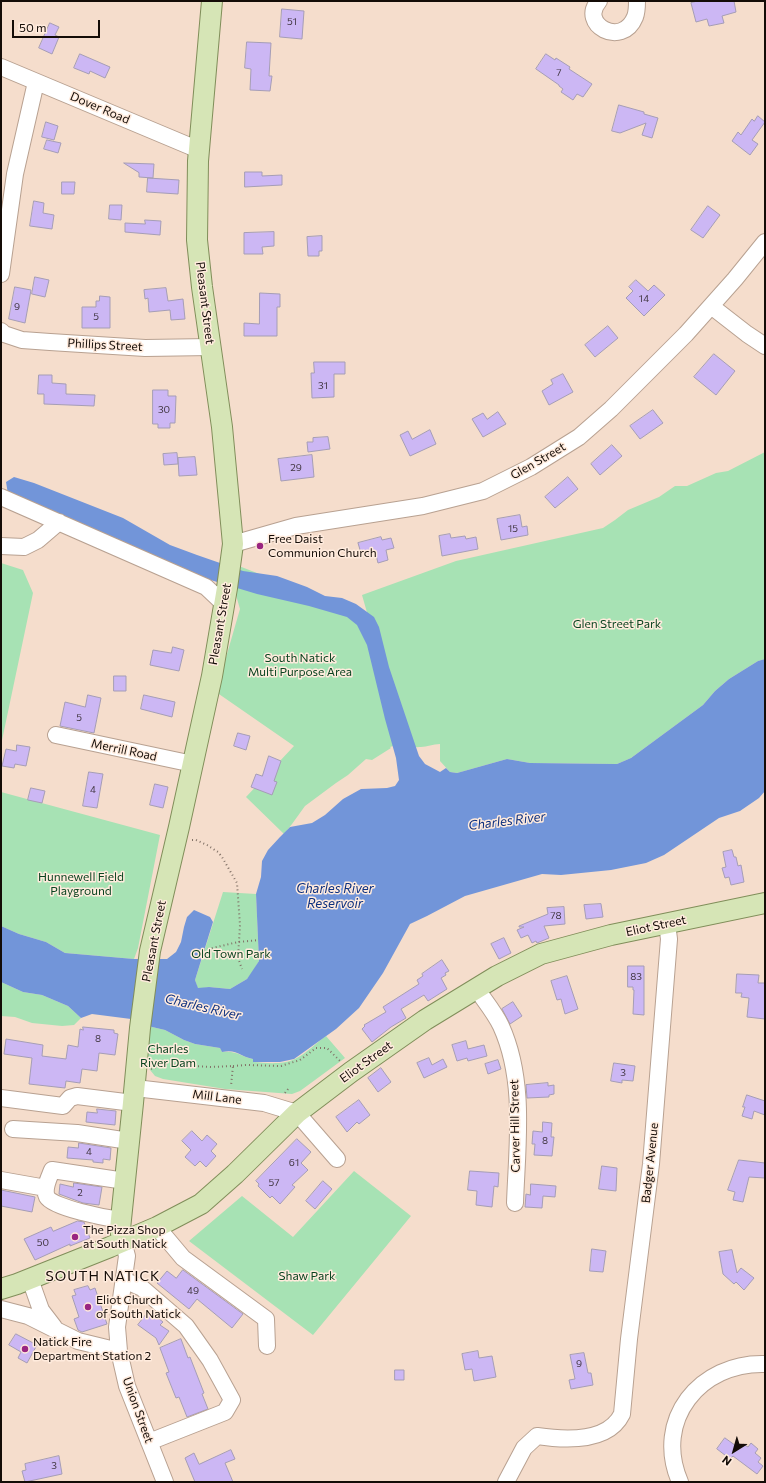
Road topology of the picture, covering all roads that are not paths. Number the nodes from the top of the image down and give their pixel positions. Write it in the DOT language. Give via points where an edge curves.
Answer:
graph roads {
  1 [pos="212,1"];
  2 [pos="599,1"];
  3 [pos="637,1"];
  4 [pos="1,67"];
  5 [pos="36,82"];
  6 [pos="199,150"];
  7 [pos="765,242"];
  8 [pos="1,274"];
  9 [pos="711,306"];
  10 [pos="1,331"];
  11 [pos="765,346"];
  12 [pos="210,348"];
  13 [pos="1,497"];
  14 [pos="59,522"];
  15 [pos="1,546"];
  16 [pos="232,552"];
  17 [pos="225,596"];
  18 [pos="56,736"];
  19 [pos="193,764"];
  20 [pos="765,903"];
  21 [pos="667,924"];
  22 [pos="476,988"];
  23 [pos="135,1087"];
  24 [pos="1,1098"];
  25 [pos="297,1113"];
  26 [pos="13,1129"];
  27 [pos="129,1141"];
  28 [pos="337,1159"];
  29 [pos="1,1180"];
  30 [pos="125,1181"];
  31 [pos="46,1188"];
  32 [pos="515,1202"];
  33 [pos="120,1220"];
  34 [pos="157,1227"];
  35 [pos="123,1242"];
  36 [pos="30,1279"];
  37 [pos="124,1280"];
  38 [pos="1,1289"];
  39 [pos="1,1310"];
  40 [pos="59,1331"];
  41 [pos="268,1346"];
  42 [pos="119,1351"];
  43 [pos="765,1364"];
  44 [pos="149,1442"];
  45 [pos="164,1482"];
  46 [pos="506,1482"];
  47 [pos="680,1482"];
  1 -- 6 [label="main road, Pleasant Street"];
  2 -- 3 [label="street" via="593,12 594,20 600,27 614,33 624,31 630,25 635,17"];
  4 -- 5 [label="street, Dover Road"];
  5 -- 6 [label="street, Dover Road"];
  5 -- 8 [label="street" via="15,174"];
  6 -- 12 [label="main road, Pleasant Street" via="197,240"];
  7 -- 9 [label="street, Glen Street"];
  9 -- 11 [label="street"];
  9 -- 16 [label="street, Glen Street" via="611,410 579,437 524,471 483,491 423,506 296,526"];
  10 -- 12 [label="street, Phillips Street" via="22,340 145,348"];
  12 -- 16 [label="main road, Pleasant Street" via="222,427"];
  13 -- 14 [label="street"];
  14 -- 15 [label="street" via="38,540 24,547"];
  14 -- 17 [label="street"];
  16 -- 17 [label="main road, Pleasant Street"];
  17 -- 19 [label="main road, Pleasant Street" via="212,676"];
  18 -- 19 [label="street, Merrill Road"];
  19 -- 23 [label="main road, Pleasant Street" via="150,951"];
  20 -- 21 [label="main road, Eliot Street"];
  21 -- 22 [label="main road, Eliot Street" via="611,935 541,954"];
  21 -- 46 [label="street, Badger Avenue" via="669,939 651,1164 622,1414 619,1421 603,1433 575,1438 537,1436 524,1448"];
  22 -- 25 [label="main road, Eliot Street" via="425,1020"];
  22 -- 32 [label="street, Carver Hill Street" via="500,1025 516,1078 518,1126"];
  23 -- 24 [label="street, Mill Lane" via="77,1096 70,1098 63,1106"];
  23 -- 25 [label="street, Mill Lane" via="264,1103"];
  23 -- 27 [label="main road, Pleasant Street"];
  25 -- 28 [label="street"];
  25 -- 34 [label="main road, Eliot Street" via="201,1204"];
  26 -- 27 [label="street" via="76,1133"];
  27 -- 30 [label="main road, Pleasant Street"];
  29 -- 31 [label="street"];
  30 -- 31 [label="street" via="52,1170"];
  30 -- 33 [label="main road, Pleasant Street"];
  31 -- 33 [label="street" via="47,1197 54,1204"];
  33 -- 35 [label="main road, Pleasant Street"];
  34 -- 35 [label="main road, Eliot Street"];
  34 -- 41 [label="street" via="183,1258 266,1319"];
  35 -- 36 [label="main road, Eliot Street"];
  35 -- 37 [label="street, Union Street" via="127,1255"];
  36 -- 38 [label="main road, Eliot Street"];
  36 -- 40 [label="street" via="41,1310 50,1324"];
  37 -- 42 [label="street, Union Street" via="117,1328"];
  37 -- 44 [label="street" via="142,1288 186,1326 210,1360 232,1400 225,1412"];
  39 -- 40 [label="street" via="28,1316"];
  40 -- 42 [label="street" via="78,1341"];
  42 -- 44 [label="street, Union Street" via="128,1386"];
  43 -- 47 [label="street" via="744,1364 710,1377 686,1402 676,1420 672,1445 672,1459"];
  44 -- 45 [label="street, Union Street"];
}
